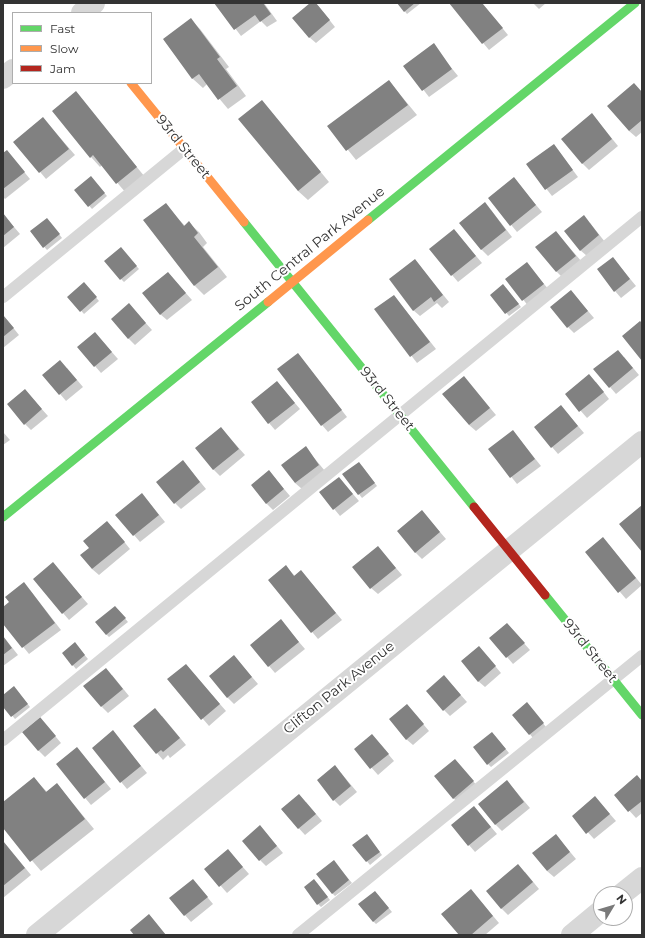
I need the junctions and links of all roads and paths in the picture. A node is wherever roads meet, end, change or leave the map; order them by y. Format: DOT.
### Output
graph roads {
  1 [pos="67,3"];
  2 [pos="94,3"];
  3 [pos="635,3"];
  4 [pos="74,12"];
  5 [pos="83,12"];
  6 [pos="12,71"];
  7 [pos="3,78"];
  8 [pos="132,84"];
  9 [pos="184,149"];
  10 [pos="642,217"];
  11 [pos="292,282"];
  12 [pos="3,298"];
  13 [pos="400,416"];
  14 [pos="642,442"];
  15 [pos="3,517"];
  16 [pos="509,550"];
  17 [pos="642,656"];
  18 [pos="614,680"];
  19 [pos="642,715"];
  20 [pos="3,740"];
  21 [pos="642,878"];
  22 [pos="632,886"];
  23 [pos="593,918"];
  24 [pos="36,935"];
  25 [pos="298,935"];
  26 [pos="572,935"];
  1 -- 4 [label="street"];
  2 -- 5 [label="street"];
  3 -- 11 [label="street, South Central Park Avenue"];
  6 -- 7 [label="street"];
  8 -- 9 [label="street, 93rd Street"];
  9 -- 11 [label="street, 93rd Street"];
  9 -- 12 [label="lane"];
  10 -- 13 [label="lane"];
  11 -- 13 [label="street, 93rd Street"];
  11 -- 15 [label="street, South Central Park Avenue"];
  13 -- 16 [label="street, 93rd Street"];
  13 -- 20 [label="lane"];
  14 -- 16 [label="street, Clifton Park Avenue"];
  16 -- 18 [label="street, 93rd Street"];
  16 -- 24 [label="street, Clifton Park Avenue"];
  17 -- 18 [label="lane"];
  18 -- 19 [label="street, 93rd Street"];
  18 -- 25 [label="lane"];
  21 -- 22 [label="street"];
  23 -- 26 [label="street"];
}
